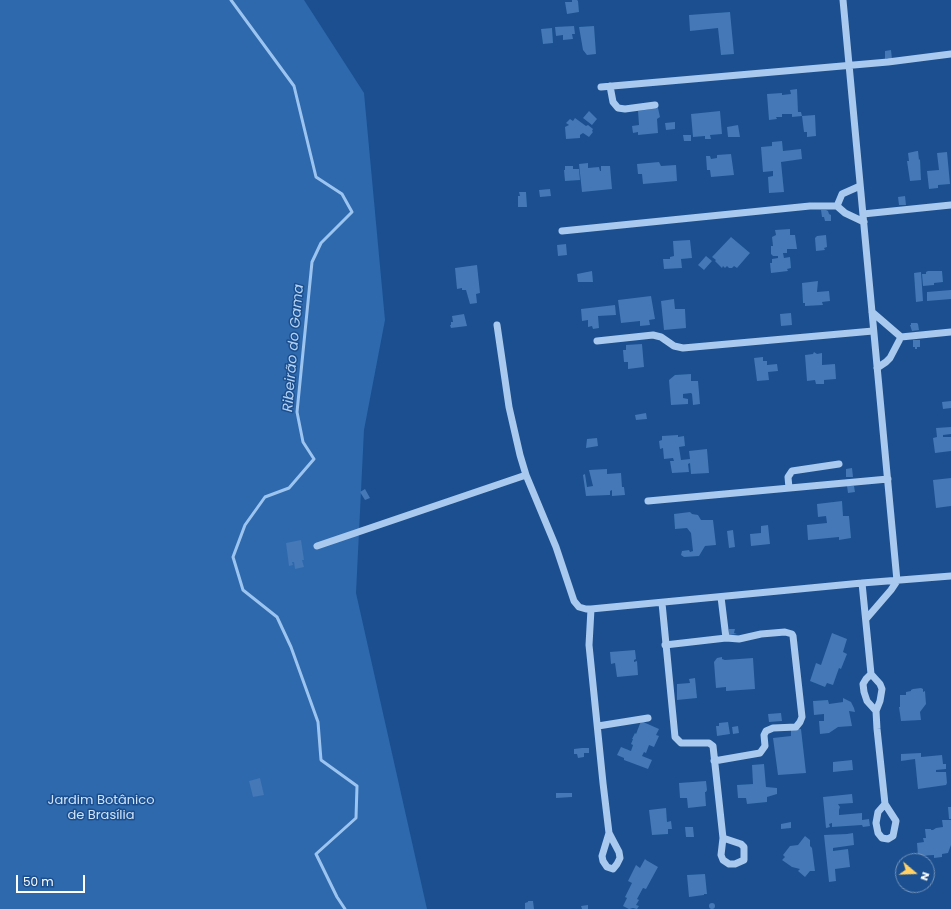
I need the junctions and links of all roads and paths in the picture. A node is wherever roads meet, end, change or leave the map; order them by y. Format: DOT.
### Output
graph roads {
  1 [pos="843,0"];
  2 [pos="951,54"];
  3 [pos="848,64"];
  4 [pos="601,86"];
  5 [pos="610,86"];
  6 [pos="656,105"];
  7 [pos="860,186"];
  8 [pos="951,205"];
  9 [pos="838,206"];
  10 [pos="864,218"];
  11 [pos="562,231"];
  12 [pos="872,312"];
  13 [pos="496,325"];
  14 [pos="873,331"];
  15 [pos="951,332"];
  16 [pos="901,337"];
  17 [pos="597,341"];
  18 [pos="877,368"];
  19 [pos="839,464"];
  20 [pos="526,475"];
  21 [pos="888,479"];
  22 [pos="789,488"];
  23 [pos="648,501"];
  24 [pos="317,546"];
  25 [pos="951,576"];
  26 [pos="897,581"];
  27 [pos="862,583"];
  28 [pos="721,597"];
  29 [pos="662,603"];
  30 [pos="591,609"];
  31 [pos="866,619"];
  32 [pos="726,638"];
  33 [pos="665,646"];
  34 [pos="871,674"];
  35 [pos="876,711"];
  36 [pos="648,718"];
  37 [pos="598,726"];
  38 [pos="714,761"];
  39 [pos="884,804"];
  40 [pos="609,833"];
  41 [pos="723,838"];
  1 -- 3 [label="street"];
  2 -- 3 [label="street"];
  3 -- 5 [label="street"];
  3 -- 7 [label="street"];
  4 -- 5 [label="street"];
  5 -- 6 [label="street"];
  7 -- 9 [label="street"];
  7 -- 10 [label="street"];
  8 -- 10 [label="street"];
  9 -- 10 [label="street"];
  9 -- 11 [label="street"];
  10 -- 12 [label="street"];
  12 -- 14 [label="street"];
  12 -- 16 [label="street"];
  13 -- 20 [label="street"];
  14 -- 17 [label="street"];
  14 -- 18 [label="street"];
  15 -- 16 [label="street"];
  16 -- 18 [label="street"];
  18 -- 21 [label="street"];
  19 -- 22 [label="street"];
  20 -- 24 [label="street"];
  20 -- 30 [label="street"];
  21 -- 22 [label="street"];
  21 -- 26 [label="street"];
  22 -- 23 [label="street"];
  25 -- 26 [label="street"];
  26 -- 27 [label="street"];
  26 -- 31 [label="street"];
  27 -- 28 [label="street"];
  27 -- 31 [label="street"];
  28 -- 29 [label="street"];
  28 -- 32 [label="street"];
  29 -- 30 [label="street"];
  29 -- 33 [label="street"];
  30 -- 37 [label="street"];
  31 -- 34 [label="street"];
  32 -- 33 [label="street"];
  32 -- 38 [label="street"];
  33 -- 38 [label="street"];
  34 -- 35 [label="street"];
  34 -- 35 [label="street"];
  35 -- 39 [label="street"];
  36 -- 37 [label="street"];
  37 -- 40 [label="street"];
  38 -- 41 [label="street"];
}
